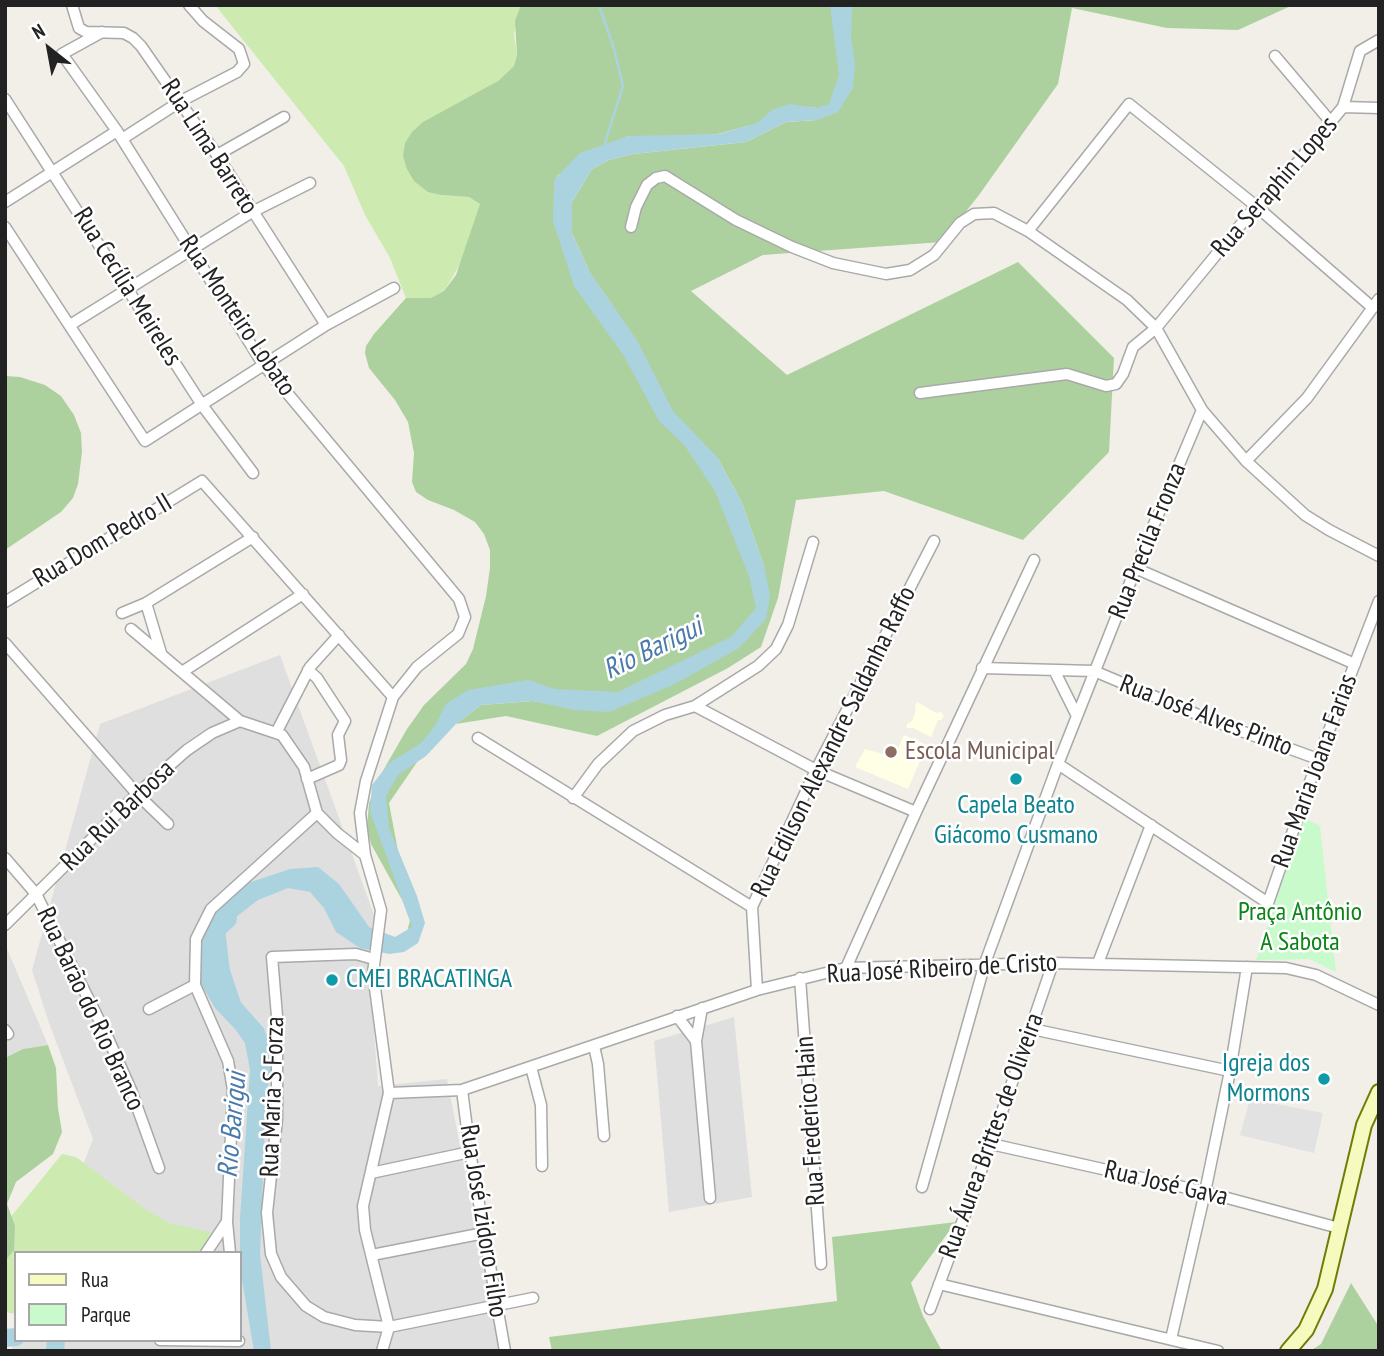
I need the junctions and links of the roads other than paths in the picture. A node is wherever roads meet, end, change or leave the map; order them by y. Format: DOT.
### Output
graph roads {
  1 [pos="72,5"];
  2 [pos="190,5"];
  3 [pos="102,32"];
  4 [pos="1379,40"];
  5 [pos="1275,56"];
  6 [pos="5,99"];
  7 [pos="181,101"];
  8 [pos="1343,107"];
  9 [pos="1379,108"];
  10 [pos="284,117"];
  11 [pos="1330,121"];
  12 [pos="119,135"];
  13 [pos="217,155"];
  14 [pos="53,171"];
  15 [pos="310,183"];
  16 [pos="5,202"];
  17 [pos="1256,206"];
  18 [pos="252,212"];
  19 [pos="5,227"];
  20 [pos="631,227"];
  21 [pos="1028,231"];
  22 [pos="190,249"];
  23 [pos="128,288"];
  24 [pos="394,288"];
  25 [pos="1376,304"];
  26 [pos="326,325"];
  27 [pos="69,326"];
  28 [pos="1156,328"];
  29 [pos="263,364"];
  30 [pos="920,393"];
  31 [pos="202,405"];
  32 [pos="1202,410"];
  33 [pos="1246,461"];
  34 [pos="253,473"];
  35 [pos="253,537"];
  36 [pos="934,541"];
  37 [pos="813,542"];
  38 [pos="1379,556"];
  39 [pos="1034,559"];
  40 [pos="1135,568"];
  41 [pos="303,594"];
  42 [pos="1379,601"];
  43 [pos="5,602"];
  44 [pos="146,603"];
  45 [pos="122,613"];
  46 [pos="131,629"];
  47 [pos="339,635"];
  48 [pos="5,643"];
  49 [pos="161,654"];
  50 [pos="1354,664"];
  51 [pos="982,668"];
  52 [pos="308,670"];
  53 [pos="1054,670"];
  54 [pos="1094,671"];
  55 [pos="182,672"];
  56 [pos="393,697"];
  57 [pos="695,706"];
  58 [pos="1077,716"];
  59 [pos="240,721"];
  60 [pos="276,733"];
  61 [pos="478,738"];
  62 [pos="1318,759"];
  63 [pos="1058,764"];
  64 [pos="816,770"];
  65 [pos="307,779"];
  66 [pos="137,794"];
  67 [pos="573,798"];
  68 [pos="916,812"];
  69 [pos="317,813"];
  70 [pos="168,824"];
  71 [pos="1151,825"];
  72 [pos="365,855"];
  73 [pos="5,858"];
  74 [pos="36,894"];
  75 [pos="752,907"];
  76 [pos="5,925"];
  77 [pos="375,957"];
  78 [pos="985,963"];
  79 [pos="1053,963"];
  80 [pos="1098,963"];
  81 [pos="1247,967"];
  82 [pos="846,968"];
  83 [pos="800,978"];
  84 [pos="195,985"];
  85 [pos="757,990"];
  86 [pos="1379,1005"];
  87 [pos="702,1008"];
  88 [pos="149,1009"];
  89 [pos="677,1016"];
  90 [pos="1032,1028"];
  91 [pos="696,1041"];
  92 [pos="594,1046"];
  93 [pos="531,1067"];
  94 [pos="1230,1071"];
  95 [pos="462,1090"];
  96 [pos="1379,1092"];
  97 [pos="389,1093"];
  98 [pos="604,1136"];
  99 [pos="991,1144"];
  100 [pos="470,1152"];
  101 [pos="542,1166"];
  102 [pos="159,1168"];
  103 [pos="371,1173"];
  104 [pos="922,1187"];
  105 [pos="1205,1192"];
  106 [pos="710,1198"];
  107 [pos="227,1222"];
  108 [pos="1339,1228"];
  109 [pos="484,1233"];
  110 [pos="207,1251"];
  111 [pos="230,1251"];
  112 [pos="372,1255"];
  113 [pos="821,1264"];
  114 [pos="939,1284"];
  115 [pos="533,1298"];
  116 [pos="496,1306"];
  117 [pos="930,1309"];
  118 [pos="389,1327"];
  119 [pos="1171,1339"];
  120 [pos="200,1342"];
  121 [pos="239,1344"];
  122 [pos="382,1351"];
  123 [pos="505,1351"];
  124 [pos="1219,1351"];
  125 [pos="1288,1351"];
  1 -- 3 [label="street, Rua Lima Barreto"];
  2 -- 7 [label="street"];
  3 -- 7 [label="street, Rua Lima Barreto"];
  3 -- 12 [label="street, Rua Monteiro Lobato"];
  4 -- 8 [label="street, Rua Seraphin Lopes"];
  5 -- 11 [label="street"];
  6 -- 14 [label="street, Rua Cecília Meireles"];
  7 -- 12 [label="street"];
  7 -- 13 [label="street, Rua Lima Barreto"];
  8 -- 9 [label="street"];
  8 -- 11 [label="street, Rua Seraphin Lopes"];
  10 -- 13 [label="street"];
  11 -- 17 [label="street, Rua Seraphin Lopes"];
  12 -- 14 [label="street"];
  12 -- 22 [label="street, Rua Monteiro Lobato"];
  13 -- 18 [label="street, Rua Lima Barreto"];
  14 -- 16 [label="street"];
  14 -- 23 [label="street, Rua Cecília Meireles"];
  15 -- 18 [label="street"];
  17 -- 21 [label="street"];
  17 -- 25 [label="street"];
  17 -- 28 [label="street, Rua Seraphin Lopes"];
  18 -- 22 [label="street"];
  18 -- 26 [label="street, Rua Lima Barreto"];
  19 -- 27 [label="street"];
  20 -- 21 [label="street"];
  21 -- 28 [label="street"];
  22 -- 23 [label="street"];
  22 -- 29 [label="street, Rua Monteiro Lobato"];
  23 -- 27 [label="street"];
  23 -- 31 [label="street, Rua Cecília Meireles"];
  24 -- 26 [label="street"];
  25 -- 33 [label="street"];
  26 -- 29 [label="street"];
  27 -- 31 [label="street"];
  28 -- 30 [label="street, Rua Seraphin Lopes"];
  28 -- 32 [label="street"];
  29 -- 31 [label="street"];
  29 -- 56 [label="street, Rua Monteiro Lobato"];
  31 -- 34 [label="street, Rua Cecília Meireles"];
  32 -- 33 [label="street"];
  32 -- 40 [label="street, Rua Precila Fronza"];
  33 -- 38 [label="street"];
  35 -- 41 [label="street"];
  35 -- 43 [label="street, Rua Dom Pedro II"];
  35 -- 44 [label="street"];
  36 -- 64 [label="street, Rua Edilson Alexandre Saldanha Raffo"];
  37 -- 57 [label="street"];
  39 -- 51 [label="street"];
  40 -- 50 [label="street"];
  40 -- 54 [label="street, Rua Precila Fronza"];
  41 -- 47 [label="street"];
  41 -- 55 [label="street"];
  42 -- 50 [label="street, Rua Maria Joana Farias"];
  44 -- 45 [label="street"];
  44 -- 49 [label="street"];
  46 -- 49 [label="street"];
  47 -- 52 [label="street"];
  47 -- 56 [label="street"];
  48 -- 66 [label="street"];
  49 -- 55 [label="street"];
  50 -- 62 [label="street, Rua Maria Joana Farias"];
  51 -- 53 [label="street"];
  51 -- 68 [label="street"];
  52 -- 60 [label="street"];
  52 -- 65 [label="street"];
  53 -- 54 [label="street"];
  53 -- 58 [label="street"];
  54 -- 58 [label="street, Rua Precila Fronza"];
  54 -- 62 [label="street, Rua José Alves Pinto"];
  55 -- 59 [label="street"];
  56 -- 72 [label="street"];
  57 -- 64 [label="street"];
  57 -- 67 [label="street"];
  58 -- 63 [label="street, Rua Precila Fronza"];
  59 -- 60 [label="street"];
  59 -- 66 [label="street, Rua Rui Barbosa"];
  60 -- 65 [label="street"];
  61 -- 67 [label="street"];
  62 -- 71 [label="street, Rua Maria Joana Farias"];
  63 -- 71 [label="street"];
  63 -- 78 [label="street, Rua Precila Fronza"];
  64 -- 68 [label="street"];
  64 -- 75 [label="street, Rua Edilson Alexandre Saldanha Raffo"];
  65 -- 69 [label="street"];
  66 -- 70 [label="street"];
  66 -- 74 [label="street, Rua Rui Barbosa"];
  67 -- 75 [label="street"];
  68 -- 82 [label="street"];
  69 -- 72 [label="street"];
  69 -- 84 [label="street"];
  71 -- 80 [label="street"];
  72 -- 77 [label="street"];
  73 -- 74 [label="street, Rua Barão do Rio Branco"];
  74 -- 76 [label="street, Rua Rui Barbosa"];
  74 -- 102 [label="street, Rua Barão do Rio Branco"];
  75 -- 85 [label="street, Rua Edilson Alexandre Saldanha Raffo"];
  77 -- 97 [label="street"];
  77 -- 118 [label="street, Rua Maria S Forza"];
  78 -- 79 [label="street, Rua José Ribeiro de Cristo"];
  78 -- 82 [label="street, Rua José Ribeiro de Cristo"];
  78 -- 104 [label="street, Rua Precila Fronza"];
  79 -- 80 [label="street, Rua José Ribeiro de Cristo"];
  79 -- 90 [label="street, Rua Áurea Brittes de Oliveira"];
  80 -- 81 [label="street, Rua José Ribeiro de Cristo"];
  81 -- 86 [label="street, Rua José Ribeiro de Cristo"];
  81 -- 94 [label="street"];
  82 -- 83 [label="street, Rua José Ribeiro de Cristo"];
  83 -- 85 [label="street, Rua José Ribeiro de Cristo"];
  83 -- 113 [label="street, Rua Frederico Hain"];
  84 -- 88 [label="street"];
  84 -- 107 [label="street"];
  85 -- 87 [label="street, Rua José Ribeiro de Cristo"];
  87 -- 89 [label="street, Rua José Ribeiro de Cristo"];
  87 -- 91 [label="street"];
  89 -- 91 [label="street"];
  89 -- 92 [label="street, Rua José Ribeiro de Cristo"];
  90 -- 94 [label="street"];
  90 -- 99 [label="street, Rua Áurea Brittes de Oliveira"];
  91 -- 106 [label="street"];
  92 -- 93 [label="street, Rua José Ribeiro de Cristo"];
  92 -- 98 [label="street"];
  93 -- 95 [label="street, Rua José Ribeiro de Cristo"];
  93 -- 101 [label="street"];
  94 -- 105 [label="street"];
  95 -- 97 [label="street, Rua José Ribeiro de Cristo"];
  95 -- 100 [label="street, Rua José Izidoro Filho"];
  96 -- 108 [label="main road"];
  97 -- 103 [label="street"];
  99 -- 105 [label="street, Rua José Gava"];
  99 -- 114 [label="street, Rua Áurea Brittes de Oliveira"];
  100 -- 103 [label="street"];
  100 -- 109 [label="street, Rua José Izidoro Filho"];
  103 -- 112 [label="street"];
  105 -- 108 [label="street, Rua José Gava"];
  105 -- 119 [label="street"];
  107 -- 110 [label="street"];
  107 -- 111 [label="street"];
  108 -- 125 [label="main road"];
  109 -- 112 [label="street"];
  109 -- 116 [label="street, Rua José Izidoro Filho"];
  112 -- 118 [label="street"];
  114 -- 117 [label="street, Rua Áurea Brittes de Oliveira"];
  114 -- 119 [label="street"];
  115 -- 116 [label="street"];
  116 -- 118 [label="street"];
  116 -- 123 [label="street, Rua José Izidoro Filho"];
  118 -- 122 [label="street"];
  119 -- 124 [label="street"];
  120 -- 121 [label="street"];
}
